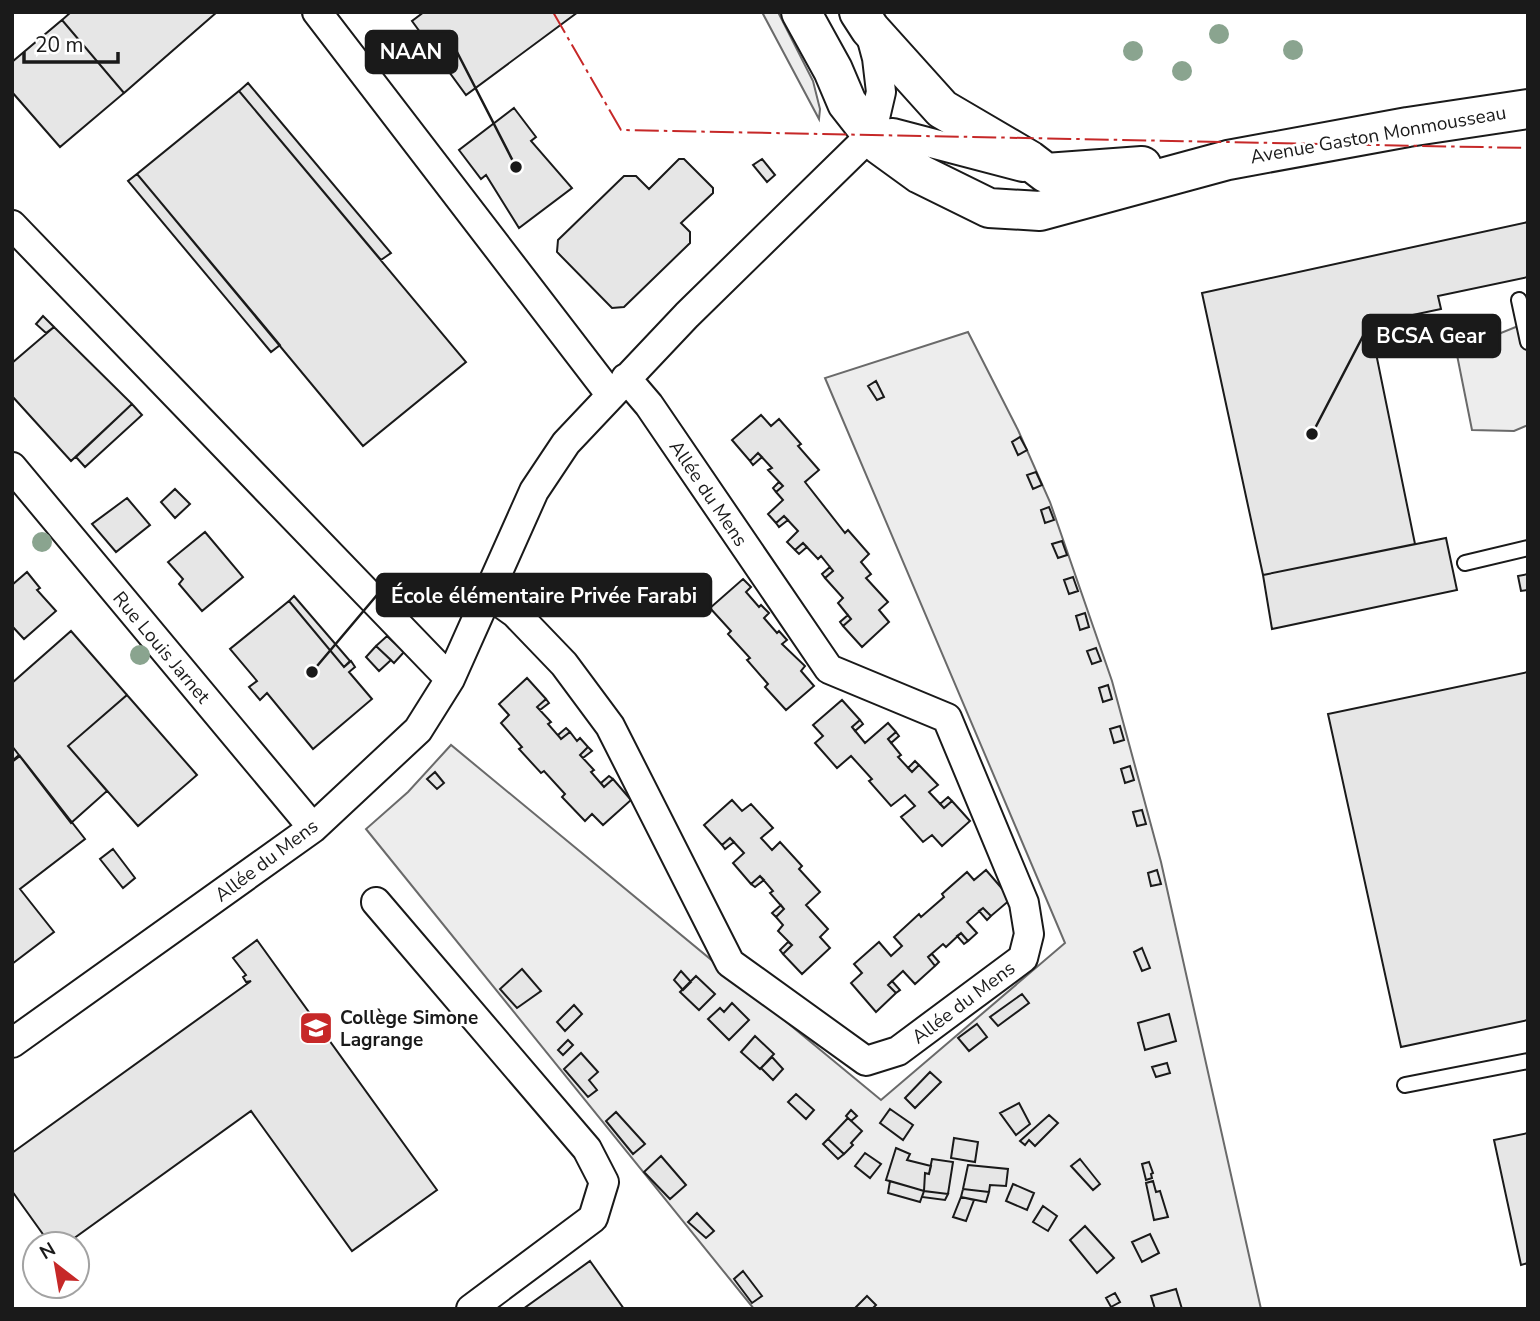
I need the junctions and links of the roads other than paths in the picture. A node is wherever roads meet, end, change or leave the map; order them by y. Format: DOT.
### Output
graph roads {
  1 [pos="317,12"];
  2 [pos="801,12"];
  3 [pos="864,21"];
  4 [pos="1528,109"];
  5 [pos="871,135"];
  6 [pos="1228,160"];
  7 [pos="1046,173"];
  8 [pos="12,225"];
  9 [pos="1519,300"];
  10 [pos="1528,342"];
  11 [pos="618,386"];
  12 [pos="12,467"];
  13 [pos="1528,548"];
  14 [pos="1465,563"];
  15 [pos="487,593"];
  16 [pos="450,680"];
  17 [pos="313,828"];
  18 [pos="376,902"];
  19 [pos="12,1043"];
  20 [pos="1528,1061"];
  21 [pos="1405,1085"];
  22 [pos="471,1309"];
  1 -- 11 [label="street"];
  2 -- 5 [label="main road, Avenue Gaston Monmousseau"];
  3 -- 5 [label="street"];
  3 -- 7 [label="main road"];
  4 -- 6 [label="main road, Avenue Gaston Monmousseau"];
  5 -- 6 [label="main road, Avenue Gaston Monmousseau"];
  5 -- 7 [label="street"];
  5 -- 11 [label="street, Allée du Mens"];
  6 -- 7 [label="main road, Avenue Gaston Monmousseau"];
  8 -- 16 [label="street"];
  9 -- 10 [label="lane"];
  11 -- 15 [label="street, Allée du Mens"];
  11 -- 15 [label="street, Allée du Mens"];
  12 -- 17 [label="street, Rue Louis Jarnet"];
  13 -- 14 [label="lane"];
  15 -- 16 [label="street, Allée du Mens"];
  16 -- 17 [label="street, Allée du Mens"];
  17 -- 19 [label="street, Allée du Mens"];
  18 -- 22 [label="street"];
  20 -- 21 [label="lane"];
}
